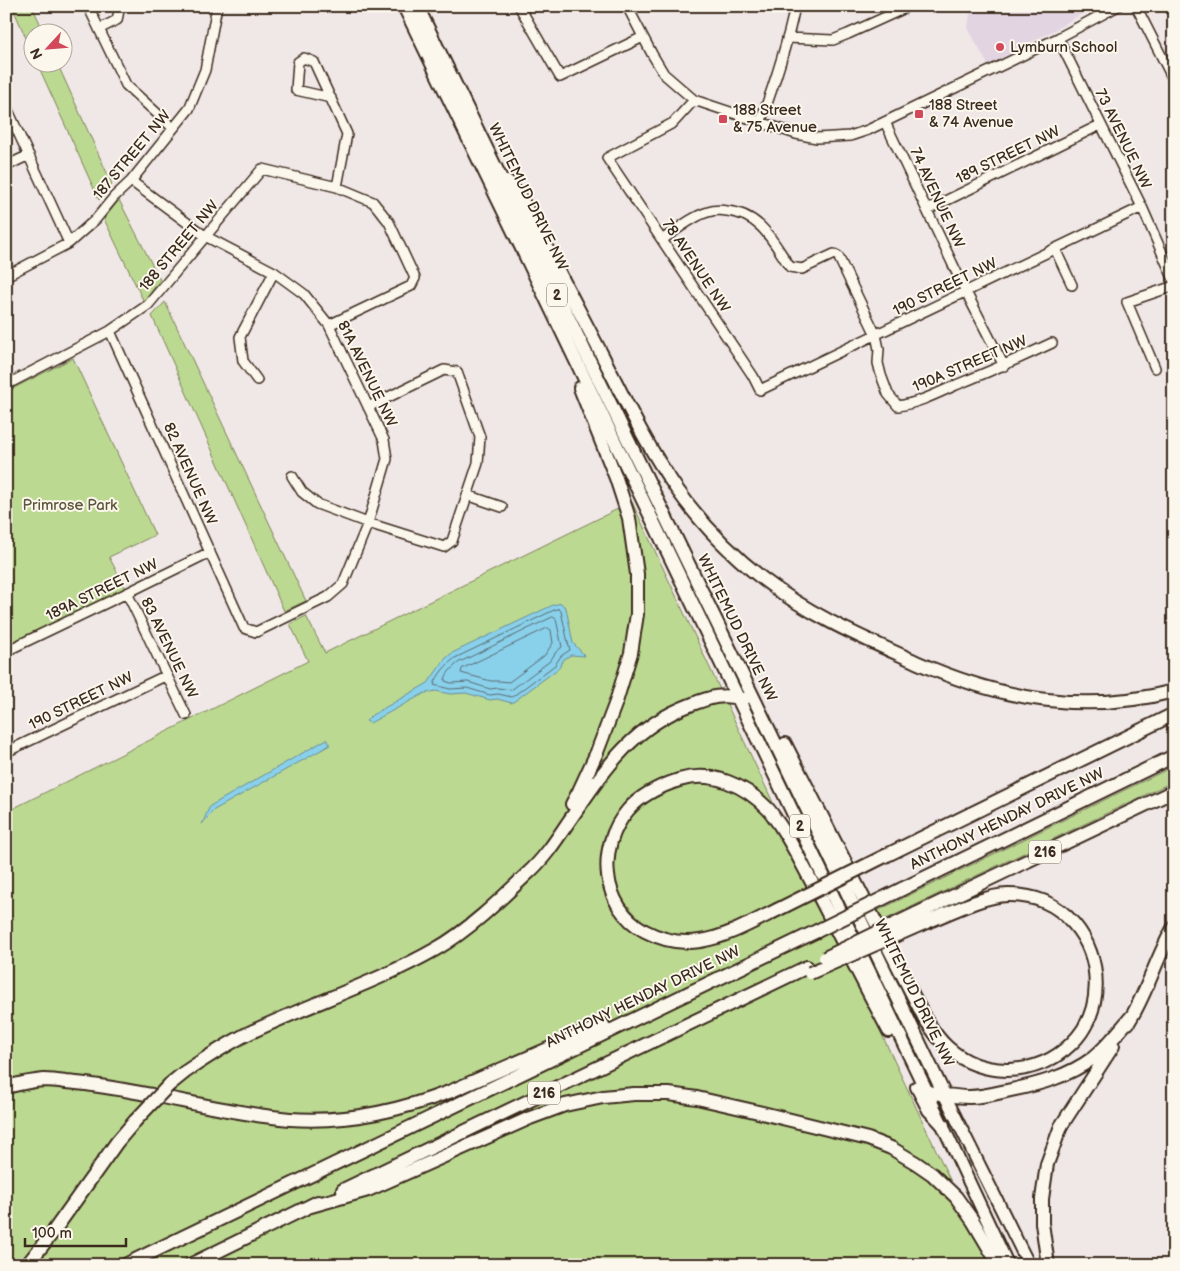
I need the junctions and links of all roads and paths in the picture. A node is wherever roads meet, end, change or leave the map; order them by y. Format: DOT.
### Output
graph roads {
  1 [pos="120,6"];
  2 [pos="217,6"];
  3 [pos="404,6"];
  4 [pos="417,6"];
  5 [pos="519,6"];
  6 [pos="627,6"];
  7 [pos="794,6"];
  8 [pos="906,6"];
  9 [pos="1118,6"];
  10 [pos="1136,6"];
  11 [pos="89,7"];
  12 [pos="98,29"];
  13 [pos="643,37"];
  14 [pos="787,38"];
  15 [pos="1058,38"];
  16 [pos="1174,81"];
  17 [pos="331,98"];
  18 [pos="694,100"];
  19 [pos="6,106"];
  20 [pos="885,122"];
  21 [pos="760,123"];
  22 [pos="1100,125"];
  23 [pos="174,128"];
  24 [pos="29,155"];
  25 [pos="491,159"];
  26 [pos="6,166"];
  27 [pos="131,181"];
  28 [pos="337,187"];
  29 [pos="1142,208"];
  30 [pos="927,210"];
  31 [pos="205,236"];
  32 [pos="662,240"];
  33 [pos="69,243"];
  34 [pos="1055,249"];
  35 [pos="531,267"];
  36 [pos="274,272"];
  37 [pos="6,276"];
  38 [pos="1174,280"];
  39 [pos="1072,285"];
  40 [pos="1174,286"];
  41 [pos="966,292"];
  42 [pos="329,325"];
  43 [pos="110,331"];
  44 [pos="876,335"];
  45 [pos="1052,343"];
  46 [pos="1004,366"];
  47 [pos="1155,368"];
  48 [pos="256,380"];
  49 [pos="6,385"];
  50 [pos="760,390"];
  51 [pos="368,407"];
  52 [pos="292,476"];
  53 [pos="467,495"];
  54 [pos="502,507"];
  55 [pos="368,523"];
  56 [pos="210,552"];
  57 [pos="697,584"];
  58 [pos="127,593"];
  59 [pos="244,628"];
  60 [pos="6,651"];
  61 [pos="167,675"];
  62 [pos="1174,690"];
  63 [pos="738,697"];
  64 [pos="756,703"];
  65 [pos="1174,714"];
  66 [pos="186,715"];
  67 [pos="6,752"];
  68 [pos="1174,756"];
  69 [pos="1174,791"];
  70 [pos="500,899"];
  71 [pos="919,919"];
  72 [pos="1174,927"];
  73 [pos="650,1012"];
  74 [pos="1132,1016"];
  75 [pos="6,1087"];
  76 [pos="927,1092"];
  77 [pos="944,1094"];
  78 [pos="943,1125"];
  79 [pos="311,1206"];
  80 [pos="27,1265"];
  81 [pos="126,1265"];
  82 [pos="190,1265"];
  83 [pos="999,1265"];
  84 [pos="1008,1265"];
  85 [pos="1029,1265"];
  86 [pos="1048,1265"];
  1 -- 12 [label="street"];
  2 -- 23 [label="street, 187 STREET NW"];
  3 -- 35 [label="highway, WHITEMUD DRIVE NW / 2"];
  4 -- 25 [label="highway, WHITEMUD DRIVE NW / 2"];
  5 -- 13 [label="street"];
  6 -- 13 [label="street"];
  7 -- 14 [label="street"];
  8 -- 14 [label="street"];
  9 -- 15 [label="street"];
  10 -- 16 [label="street"];
  11 -- 12 [label="street"];
  12 -- 23 [label="street"];
  13 -- 18 [label="street"];
  14 -- 21 [label="street"];
  15 -- 20 [label="street"];
  15 -- 22 [label="street, 73 AVENUE NW"];
  17 -- 17 [label="street"];
  17 -- 28 [label="street"];
  18 -- 21 [label="street"];
  18 -- 32 [label="street, 78 AVENUE NW"];
  19 -- 24 [label="street"];
  20 -- 21 [label="street"];
  20 -- 30 [label="street, 74 AVENUE NW"];
  22 -- 29 [label="street, 73 AVENUE NW"];
  22 -- 30 [label="street, 189 STREET NW"];
  23 -- 27 [label="street, 187 STREET NW"];
  24 -- 26 [label="street"];
  24 -- 33 [label="street"];
  25 -- 57 [label="highway, WHITEMUD DRIVE NW / 2"];
  25 -- 62 [label="highway"];
  27 -- 31 [label="street, 81A AVENUE NW"];
  27 -- 33 [label="street, 187 STREET NW"];
  28 -- 31 [label="street, 188 STREET NW"];
  28 -- 42 [label="street, 188 STREET NW"];
  29 -- 34 [label="street, 190 STREET NW"];
  29 -- 38 [label="street, 73 AVENUE NW"];
  30 -- 41 [label="street, 74 AVENUE NW"];
  31 -- 36 [label="street, 81A AVENUE NW"];
  31 -- 43 [label="street, 188 STREET NW"];
  32 -- 44 [label="street"];
  32 -- 50 [label="street, 78 AVENUE NW"];
  33 -- 37 [label="street, 187 STREET NW"];
  34 -- 39 [label="street"];
  34 -- 41 [label="street, 190 STREET NW"];
  35 -- 63 [label="highway, WHITEMUD DRIVE NW / 2"];
  35 -- 70 [label="highway"];
  36 -- 42 [label="street, 81A AVENUE NW"];
  36 -- 48 [label="street"];
  40 -- 47 [label="street"];
  41 -- 44 [label="street, 190 STREET NW"];
  41 -- 46 [label="street, 74 AVENUE NW"];
  42 -- 51 [label="street, 81A AVENUE NW"];
  43 -- 49 [label="street, 188 STREET NW"];
  43 -- 56 [label="street, 82 AVENUE NW"];
  44 -- 46 [label="street, 190A STREET NW"];
  44 -- 50 [label="street, 190 STREET NW"];
  45 -- 46 [label="street, 190A STREET NW"];
  51 -- 53 [label="street"];
  51 -- 55 [label="street, 81A AVENUE NW"];
  52 -- 55 [label="street"];
  53 -- 54 [label="street"];
  53 -- 55 [label="street"];
  55 -- 59 [label="street, 81A AVENUE NW"];
  56 -- 58 [label="street, 189A STREET NW"];
  56 -- 59 [label="street, 82 AVENUE NW"];
  57 -- 64 [label="highway, WHITEMUD DRIVE NW"];
  57 -- 71 [label="highway"];
  58 -- 60 [label="street, 189A STREET NW"];
  58 -- 61 [label="street, 83 AVENUE NW"];
  61 -- 66 [label="street, 83 AVENUE NW"];
  61 -- 67 [label="street, 190 STREET NW"];
  63 -- 64 [label="highway"];
  63 -- 70 [label="highway"];
  63 -- 76 [label="highway, WHITEMUD DRIVE NW / 2"];
  64 -- 77 [label="highway, WHITEMUD DRIVE NW / 2"];
  65 -- 78 [label="highway, bridge"];
  68 -- 73 [label="highway, ANTHONY HENDAY DRIVE NW / 216, bridge"];
  69 -- 71 [label="highway, 216"];
  70 -- 80 [label="highway, bridge"];
  71 -- 79 [label="highway, 216, bridge"];
  72 -- 74 [label="highway"];
  73 -- 75 [label="highway"];
  73 -- 81 [label="highway, ANTHONY HENDAY DRIVE NW / 216"];
  74 -- 77 [label="highway"];
  74 -- 86 [label="highway"];
  76 -- 77 [label="highway"];
  76 -- 78 [label="main road, WHITEMUD DRIVE NW"];
  77 -- 85 [label="main road, WHITEMUD DRIVE NW"];
  78 -- 84 [label="main road, WHITEMUD DRIVE NW"];
  79 -- 82 [label="highway, 216"];
  79 -- 83 [label="highway"];
}
